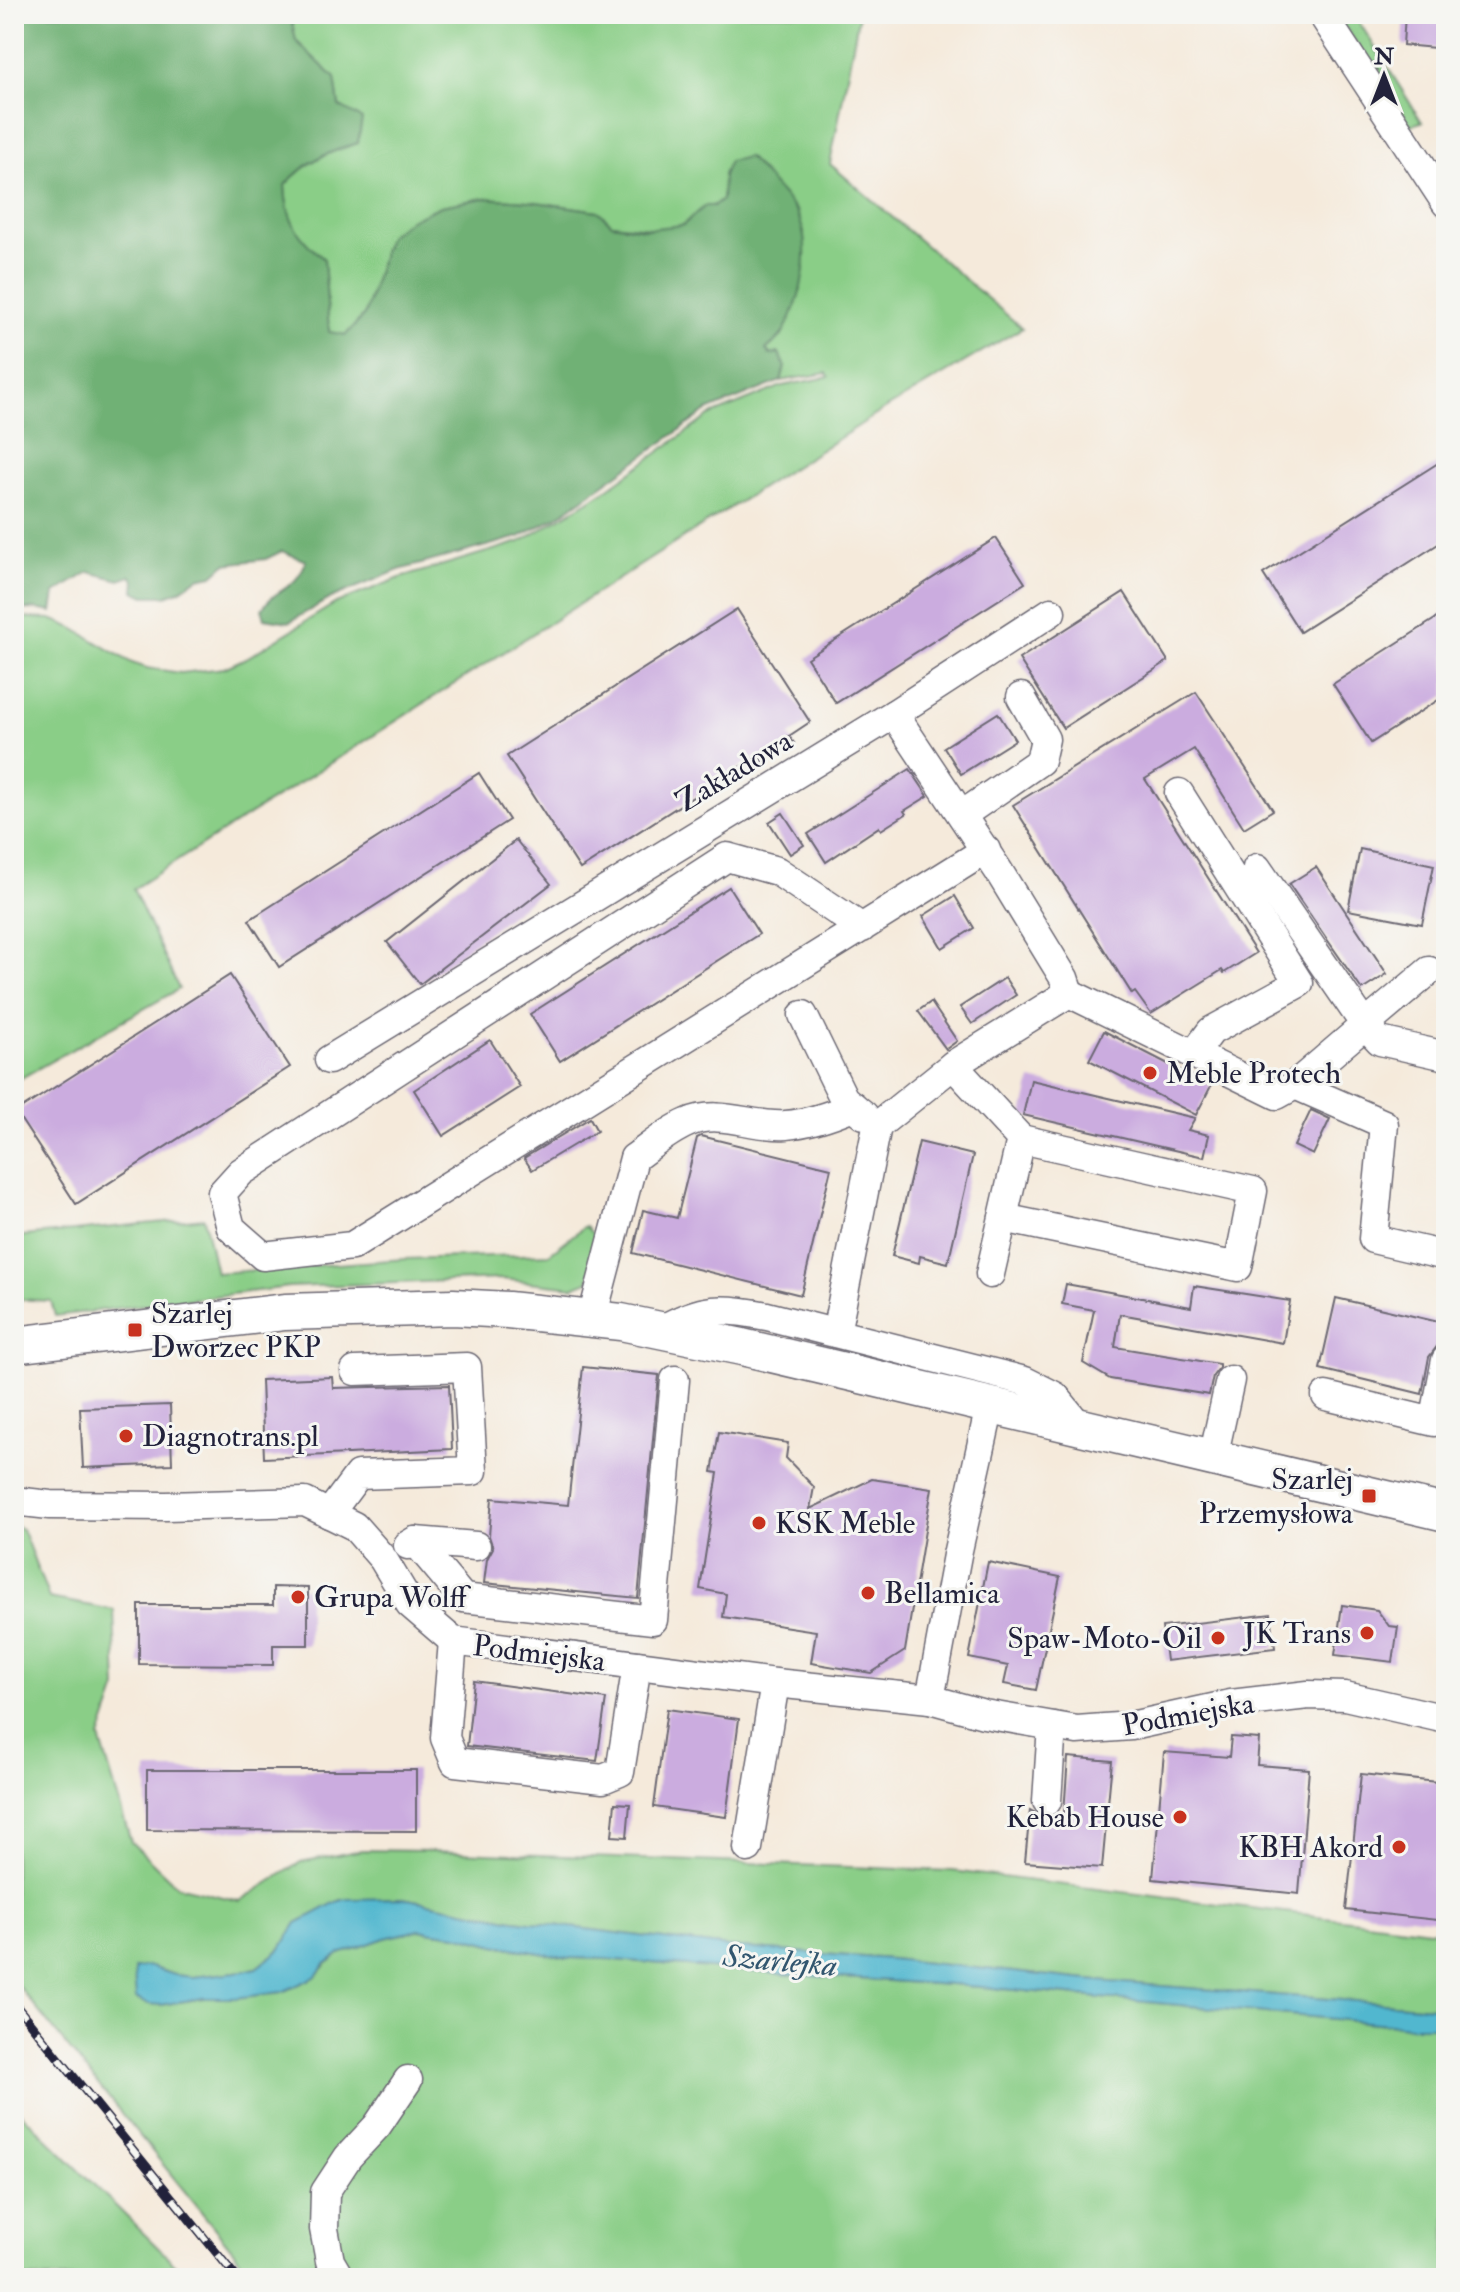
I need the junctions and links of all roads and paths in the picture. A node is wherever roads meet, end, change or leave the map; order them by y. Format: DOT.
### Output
graph roads {
  1 [pos="1322,14"];
  2 [pos="1446,203"];
  3 [pos="1051,612"];
  4 [pos="1021,697"];
  5 [pos="894,714"];
  6 [pos="1179,793"];
  7 [pos="962,815"];
  8 [pos="986,850"];
  9 [pos="1257,868"];
  10 [pos="862,928"];
  11 [pos="1429,971"];
  12 [pos="1069,993"];
  13 [pos="803,1015"];
  14 [pos="1365,1025"];
  15 [pos="1194,1054"];
  16 [pos="1446,1056"];
  17 [pos="329,1060"];
  18 [pos="953,1065"];
  19 [pos="1295,1085"];
  20 [pos="853,1106"];
  21 [pos="877,1126"];
  22 [pos="1021,1139"];
  23 [pos="1003,1218"];
  24 [pos="1446,1256"];
  25 [pos="990,1274"];
  26 [pos="592,1318"];
  27 [pos="661,1330"];
  28 [pos="836,1333"];
  29 [pos="14,1345"];
  30 [pos="1446,1360"];
  31 [pos="355,1371"];
  32 [pos="675,1380"];
  33 [pos="1230,1380"];
  34 [pos="1326,1396"];
  35 [pos="990,1406"];
  36 [pos="1080,1427"];
  37 [pos="1213,1458"];
  38 [pos="14,1501"];
  39 [pos="1446,1513"];
  40 [pos="329,1514"];
  41 [pos="415,1541"];
  42 [pos="476,1546"];
  43 [pos="383,1559"];
  44 [pos="453,1641"];
  45 [pos="637,1665"];
  46 [pos="775,1683"];
  47 [pos="930,1699"];
  48 [pos="1446,1719"];
  49 [pos="1052,1726"];
  50 [pos="1047,1801"];
  51 [pos="748,1848"];
  52 [pos="408,2080"];
  53 [pos="340,2278"];
  1 -- 2 [label="street"];
  3 -- 5 [label="street, Zakładowa"];
  4 -- 7 [label="street"];
  5 -- 7 [label="street"];
  5 -- 17 [label="street, Zakładowa"];
  6 -- 15 [label="street"];
  7 -- 8 [label="street"];
  8 -- 10 [label="street"];
  8 -- 12 [label="street"];
  9 -- 14 [label="street"];
  10 -- 10 [label="street"];
  11 -- 14 [label="street"];
  12 -- 15 [label="street"];
  12 -- 18 [label="street"];
  13 -- 20 [label="street"];
  14 -- 16 [label="street"];
  14 -- 19 [label="street"];
  15 -- 19 [label="street"];
  18 -- 21 [label="street"];
  18 -- 22 [label="street"];
  19 -- 24 [label="street"];
  20 -- 21 [label="street"];
  20 -- 26 [label="street"];
  21 -- 28 [label="street"];
  22 -- 23 [label="street"];
  22 -- 23 [label="street"];
  23 -- 25 [label="street"];
  26 -- 27 [label="main road"];
  26 -- 29 [label="main road"];
  27 -- 28 [label="street"];
  27 -- 35 [label="main road"];
  28 -- 36 [label="street"];
  30 -- 34 [label="street"];
  31 -- 40 [label="street"];
  32 -- 41 [label="street"];
  33 -- 37 [label="street"];
  35 -- 36 [label="main road"];
  35 -- 47 [label="street"];
  36 -- 37 [label="main road"];
  37 -- 39 [label="main road"];
  38 -- 40 [label="street, Podmiejska"];
  40 -- 43 [label="street, Podmiejska"];
  41 -- 42 [label="street"];
  41 -- 43 [label="street"];
  43 -- 44 [label="street, Podmiejska"];
  44 -- 45 [label="street, Podmiejska"];
  44 -- 45 [label="street"];
  45 -- 46 [label="street, Podmiejska"];
  46 -- 47 [label="street, Podmiejska"];
  46 -- 51 [label="street"];
  47 -- 49 [label="street, Podmiejska"];
  48 -- 49 [label="street, Podmiejska"];
  49 -- 50 [label="street"];
  52 -- 53 [label="street"];
}
